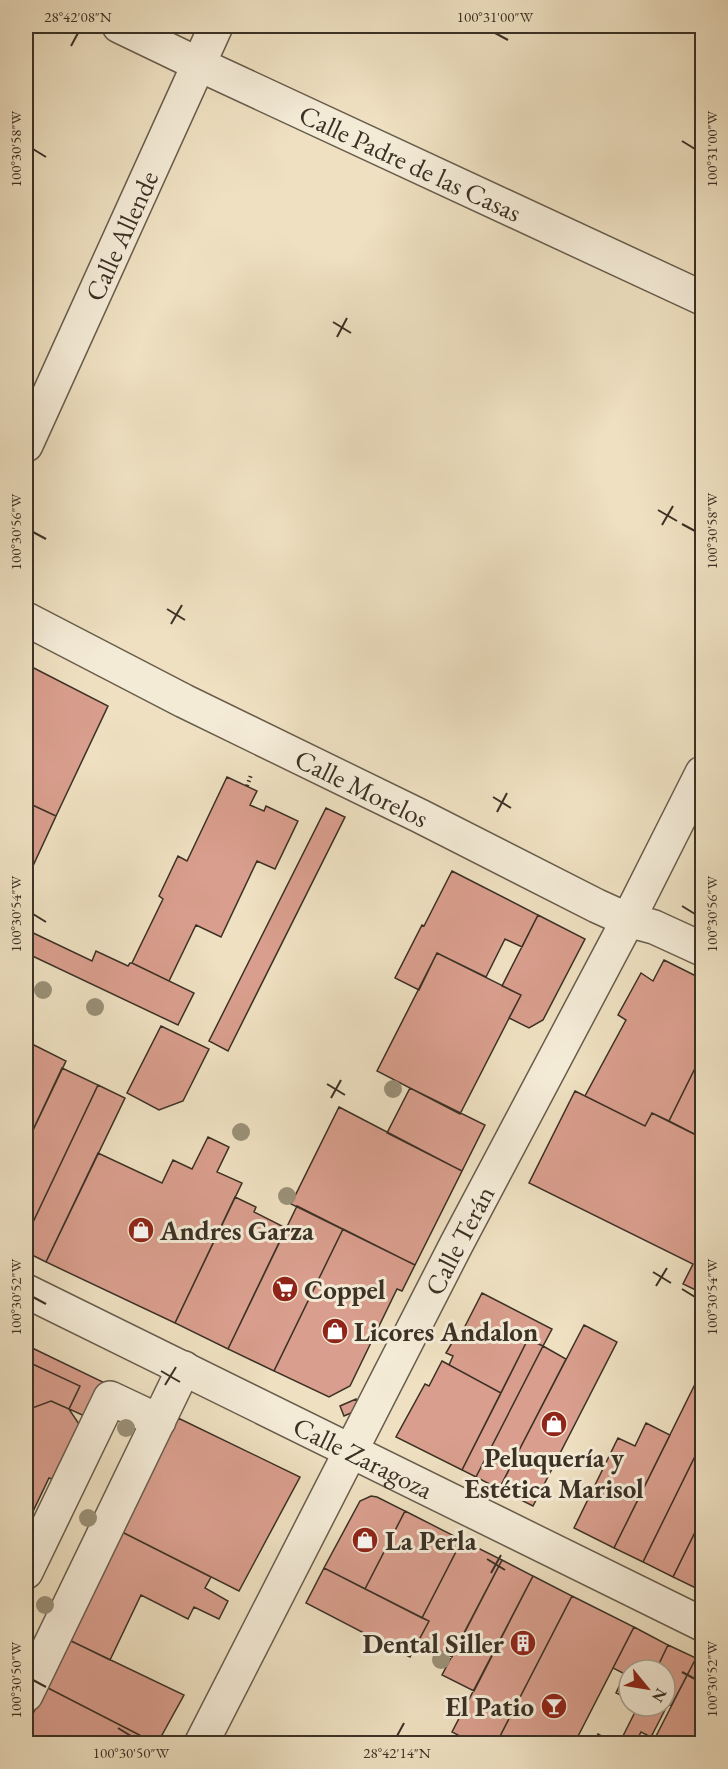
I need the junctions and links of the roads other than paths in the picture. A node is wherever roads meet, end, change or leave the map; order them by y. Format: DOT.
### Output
graph roads {
  1 [pos="119,26"];
  2 [pos="216,26"];
  3 [pos="198,64"];
  4 [pos="702,298"];
  5 [pos="26,445"];
  6 [pos="26,619"];
  7 [pos="702,772"];
  8 [pos="628,920"];
  9 [pos="702,949"];
  10 [pos="26,1291"];
  11 [pos="184,1368"];
  12 [pos="159,1421"];
  13 [pos="351,1451"];
  14 [pos="26,1572"];
  15 [pos="702,1624"];
  16 [pos="26,1695"];
  17 [pos="201,1743"];
  1 -- 3 [label="street, Calle Padre de las Casas"];
  2 -- 3 [label="street, Calle Allende"];
  3 -- 4 [label="street, Calle Padre de las Casas"];
  3 -- 5 [label="street, Calle Allende"];
  6 -- 8 [label="street, Calle Morelos"];
  7 -- 8 [label="street, Calle Terán"];
  8 -- 9 [label="street, Calle Morelos"];
  8 -- 13 [label="street, Calle Terán"];
  10 -- 11 [label="street, Calle Zaragoza"];
  11 -- 12 [label="street"];
  11 -- 13 [label="street, Calle Zaragoza"];
  12 -- 14 [label="street"];
  12 -- 16 [label="street"];
  13 -- 15 [label="street, Calle Zaragoza"];
  13 -- 17 [label="street, Calle Terán"];
}
